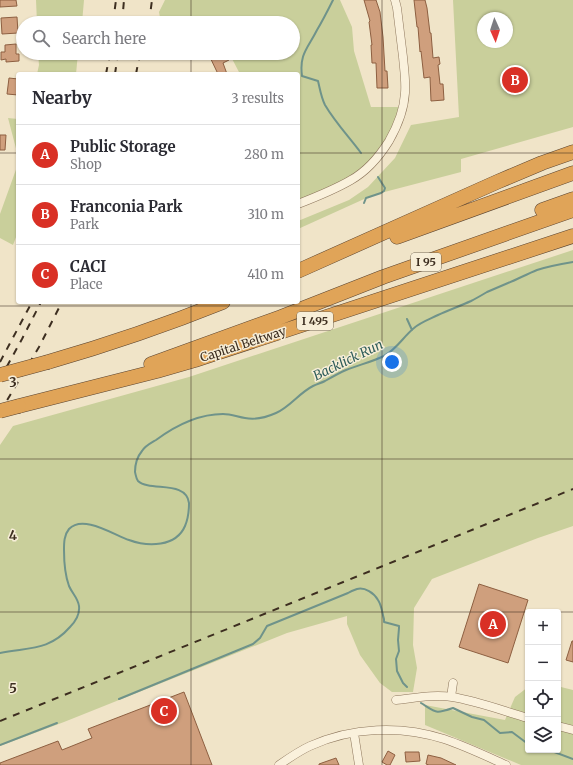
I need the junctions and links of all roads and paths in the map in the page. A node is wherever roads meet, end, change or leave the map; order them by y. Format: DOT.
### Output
graph roads {
  1 [pos="395,0"];
  2 [pos="573,152"];
  3 [pos="573,174"];
  4 [pos="573,199"];
  5 [pos="300,203"];
  6 [pos="573,210"];
  7 [pos="573,236"];
  8 [pos="300,271"];
  9 [pos="300,271"];
  10 [pos="218,304"];
  11 [pos="281,317"];
  12 [pos="0,375"];
  13 [pos="54,397"];
  14 [pos="0,411"];
  15 [pos="453,683"];
  16 [pos="451,697"];
  17 [pos="396,700"];
  18 [pos="525,717"];
  19 [pos="561,727"];
  20 [pos="573,730"];
  21 [pos="354,733"];
  22 [pos="279,765"];
  23 [pos="359,765"];
  24 [pos="506,765"];
  1 -- 5 [label="street"];
  2 -- 8 [label="highway"];
  3 -- 9 [label="highway"];
  4 -- 11 [label="highway"];
  6 -- 11 [label="highway, I 95"];
  7 -- 13 [label="highway, Capital Beltway / I 495"];
  10 -- 12 [label="highway, bridge"];
  11 -- 13 [label="highway, I 95"];
  13 -- 14 [label="highway, Capital Beltway / I 95, bridge"];
  15 -- 16 [label="street"];
  16 -- 17 [label="street"];
  16 -- 18 [label="street"];
  19 -- 20 [label="street"];
  21 -- 22 [label="street"];
  21 -- 23 [label="street"];
  21 -- 24 [label="street"];
}
